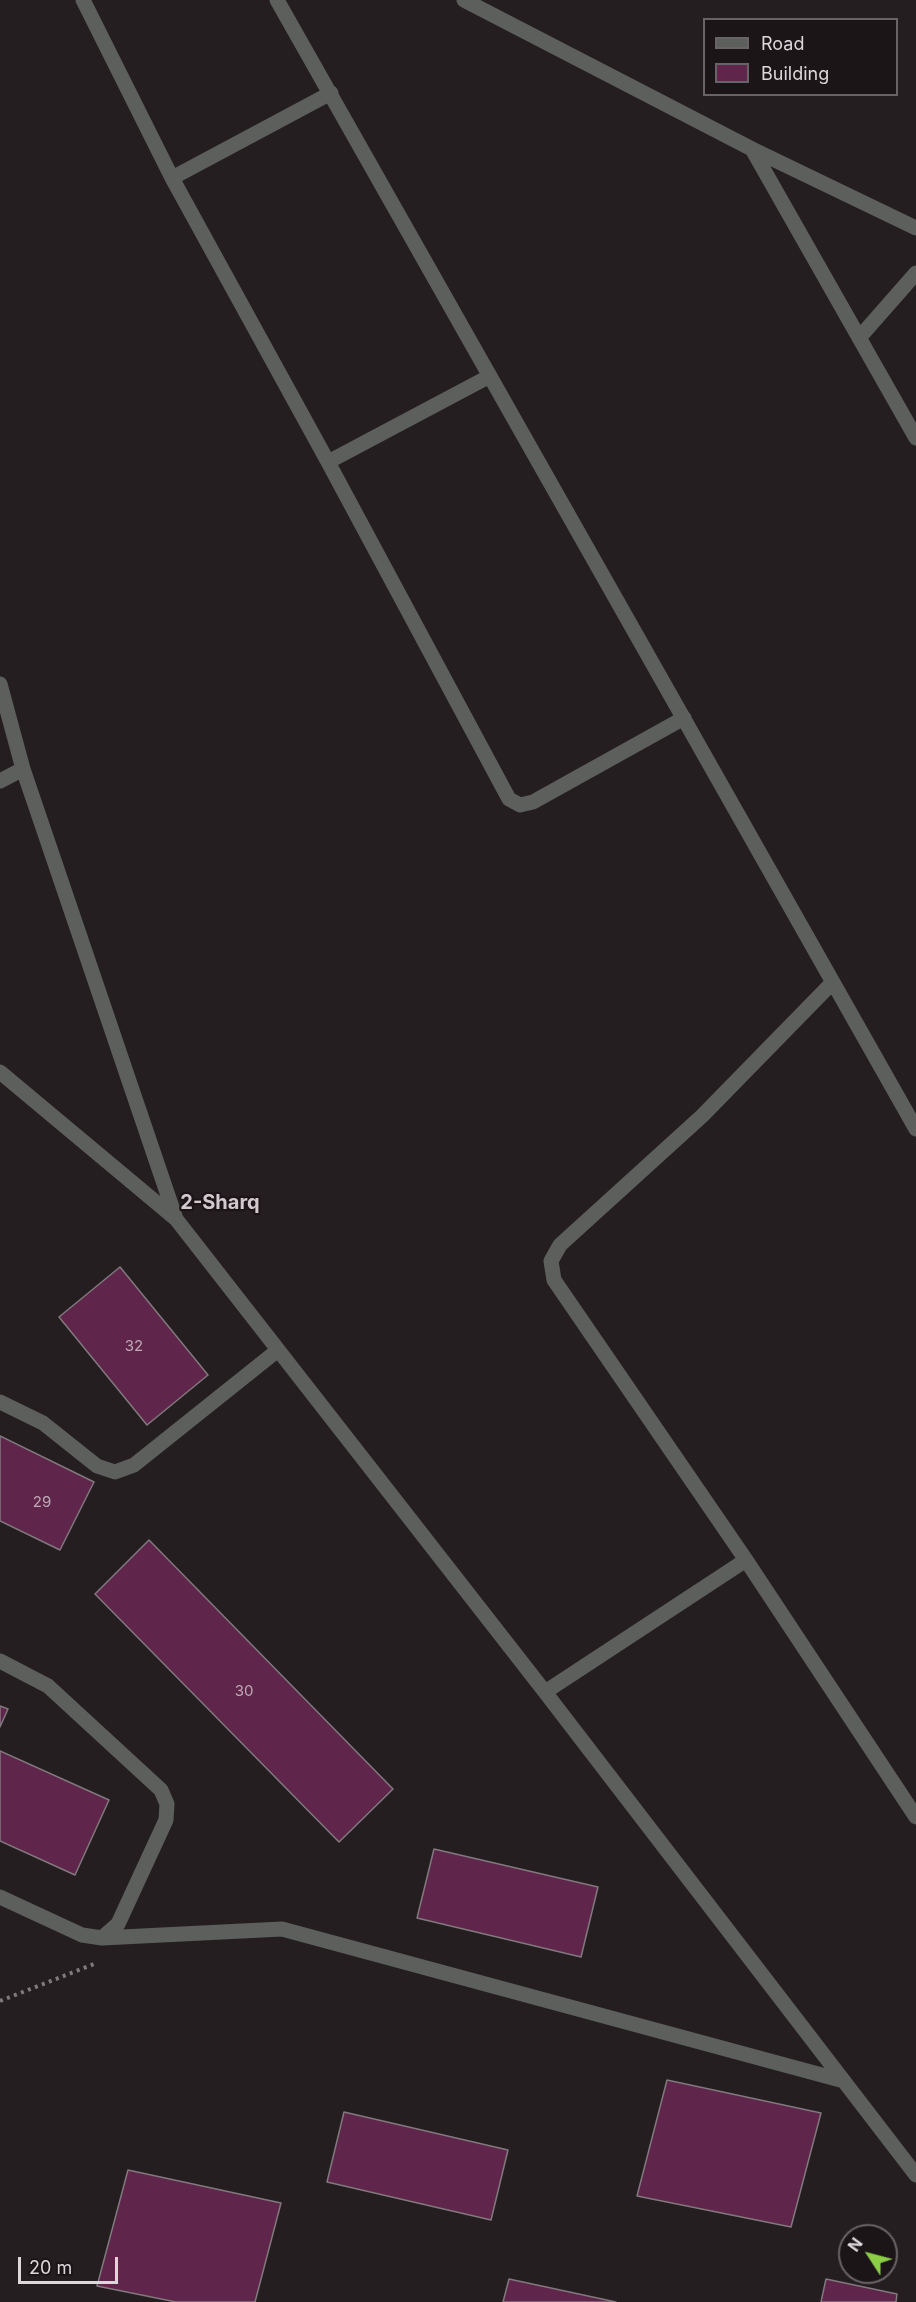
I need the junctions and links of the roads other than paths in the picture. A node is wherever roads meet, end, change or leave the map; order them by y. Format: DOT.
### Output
graph roads {
  1 [pos="83,0"];
  2 [pos="277,0"];
  3 [pos="464,0"];
  4 [pos="331,93"];
  5 [pos="752,149"];
  6 [pos="172,178"];
  7 [pos="916,228"];
  8 [pos="916,273"];
  9 [pos="859,338"];
  10 [pos="490,376"];
  11 [pos="916,438"];
  12 [pos="328,462"];
  13 [pos="0,684"];
  14 [pos="684,718"];
  15 [pos="23,769"];
  16 [pos="0,781"];
  17 [pos="833,982"];
  18 [pos="0,1072"];
  19 [pos="916,1130"];
  20 [pos="176,1218"];
  21 [pos="278,1350"];
  22 [pos="0,1402"];
  23 [pos="746,1560"];
  24 [pos="0,1661"];
  25 [pos="545,1692"];
  26 [pos="916,1817"];
  27 [pos="0,1897"];
  28 [pos="102,1938"];
  29 [pos="844,2081"];
  30 [pos="916,2175"];
  1 -- 6 [label="street"];
  2 -- 4 [label="street"];
  3 -- 5 [label="street"];
  4 -- 6 [label="street"];
  4 -- 10 [label="street"];
  5 -- 7 [label="street"];
  5 -- 9 [label="street"];
  6 -- 12 [label="street"];
  8 -- 9 [label="street"];
  9 -- 11 [label="street"];
  10 -- 12 [label="street"];
  10 -- 14 [label="street"];
  12 -- 14 [label="street"];
  13 -- 15 [label="street"];
  14 -- 17 [label="street"];
  15 -- 16 [label="street"];
  15 -- 20 [label="street"];
  17 -- 19 [label="street"];
  17 -- 23 [label="street"];
  18 -- 20 [label="street"];
  20 -- 21 [label="street"];
  21 -- 22 [label="street"];
  21 -- 25 [label="street"];
  23 -- 25 [label="street"];
  23 -- 26 [label="street"];
  24 -- 28 [label="street"];
  25 -- 29 [label="street"];
  27 -- 28 [label="street"];
  28 -- 29 [label="street"];
  29 -- 30 [label="street"];
}
